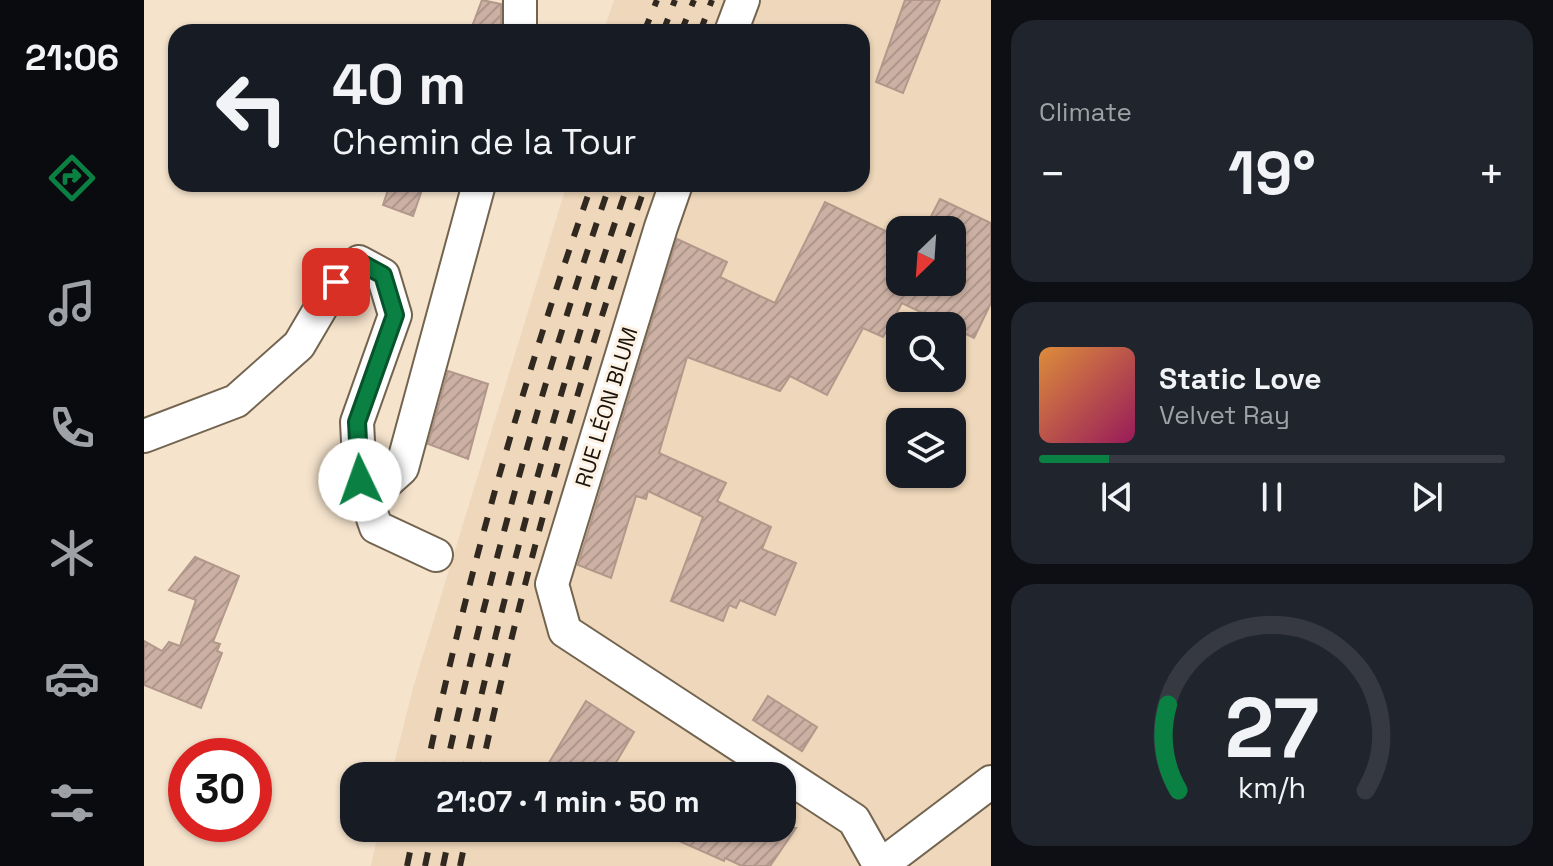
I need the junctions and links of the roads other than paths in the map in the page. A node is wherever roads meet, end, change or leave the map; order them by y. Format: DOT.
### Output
graph roads {
  1 [pos="520,0"];
  2 [pos="743,0"];
  3 [pos="520,24"];
  4 [pos="734,24"];
  5 [pos="477,192"];
  6 [pos="673,192"];
  7 [pos="144,436"];
  8 [pos="360,480"];
  9 [pos="436,555"];
  10 [pos="991,782"];
  11 [pos="880,866"];
  1 -- 3 [label="street"];
  2 -- 4 [label="street"];
  5 -- 8 [label="street"];
  6 -- 11 [label="street, RUE LÉON BLUM"];
  7 -- 8 [label="street"];
  8 -- 9 [label="street"];
  10 -- 11 [label="street"];
}
